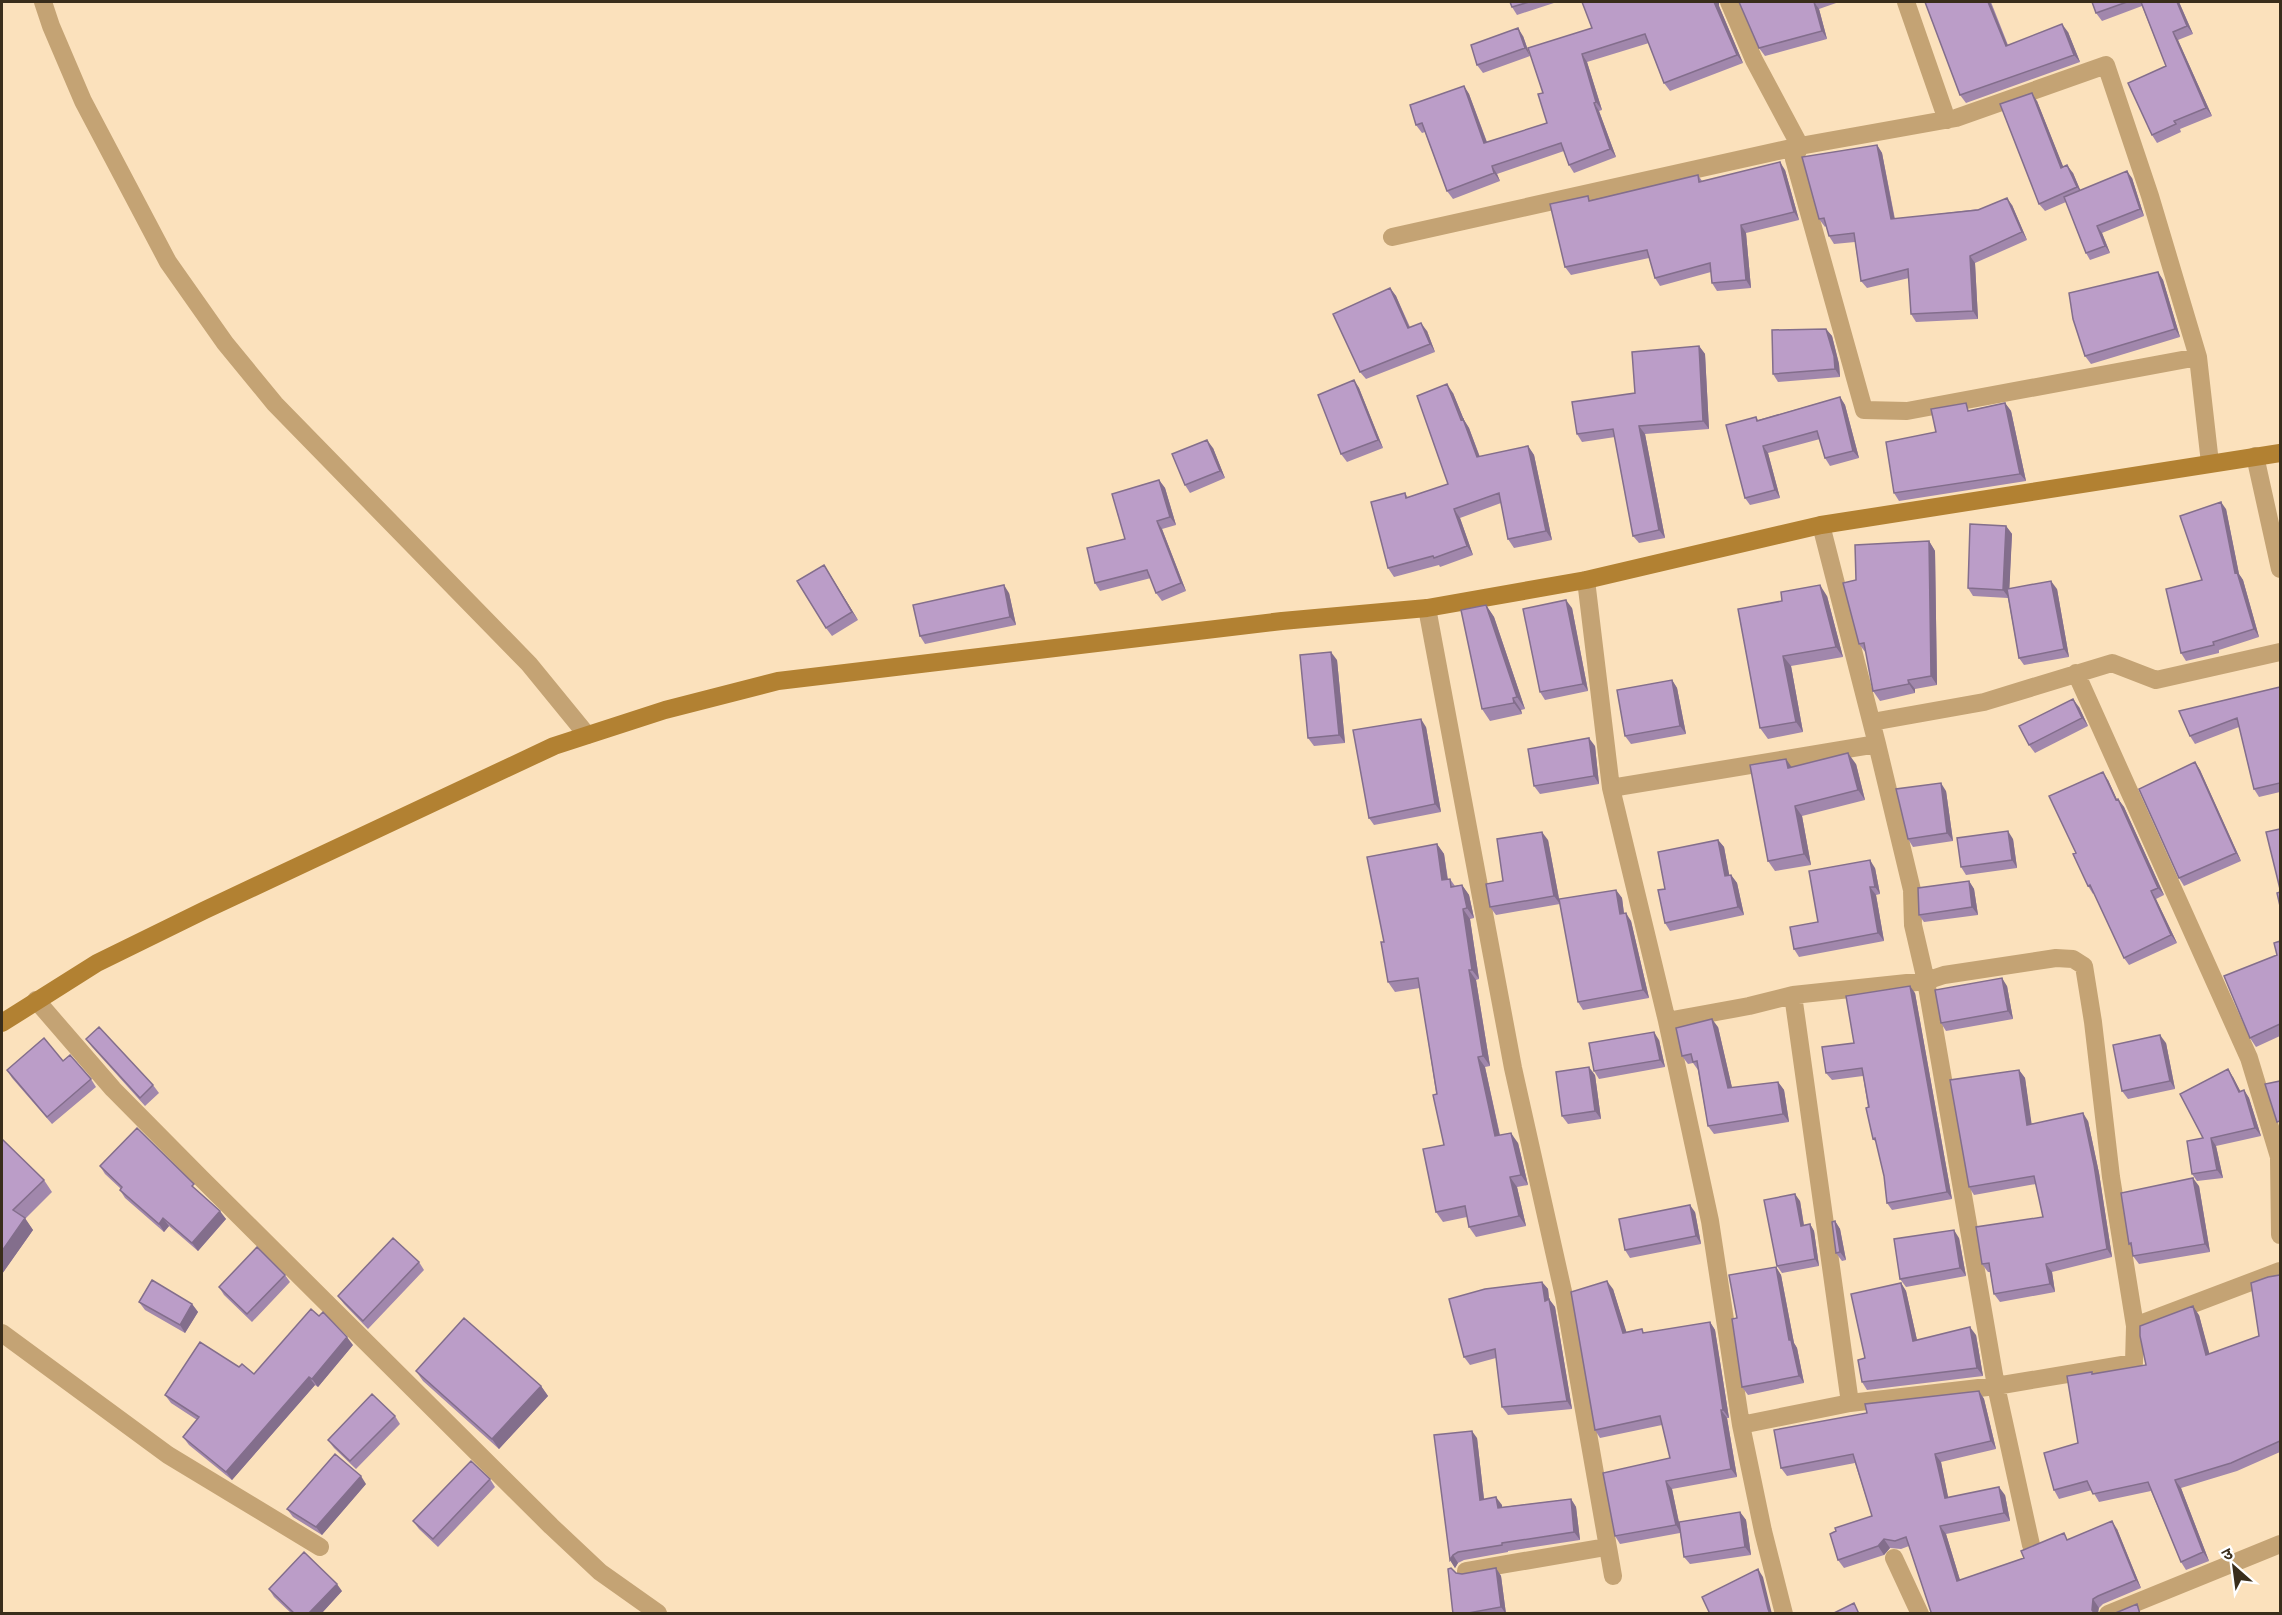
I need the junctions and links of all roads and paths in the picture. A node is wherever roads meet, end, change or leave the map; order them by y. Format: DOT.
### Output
graph roads {
  1 [pos="43,2"];
  2 [pos="1729,2"];
  3 [pos="1906,2"];
  4 [pos="1947,120"];
  5 [pos="1800,146"];
  6 [pos="1392,237"];
  7 [pos="2198,357"];
  8 [pos="2280,453"];
  9 [pos="2255,456"];
  10 [pos="2210,463"];
  11 [pos="1821,525"];
  12 [pos="2280,569"];
  13 [pos="1586,580"];
  14 [pos="1427,608"];
  15 [pos="2280,651"];
  16 [pos="2076,673"];
  17 [pos="1872,722"];
  18 [pos="587,735"];
  19 [pos="1877,744"];
  20 [pos="1611,788"];
  21 [pos="1926,981"];
  22 [pos="1793,995"];
  23 [pos="36,1000"];
  24 [pos="1667,1021"];
  25 [pos="2,1023"];
  26 [pos="2280,1235"];
  27 [pos="2280,1271"];
  28 [pos="2135,1326"];
  29 [pos="2,1333"];
  30 [pos="1996,1386"];
  31 [pos="1850,1403"];
  32 [pos="1741,1425"];
  33 [pos="2280,1544"];
  34 [pos="2031,1545"];
  35 [pos="320,1547"];
  36 [pos="1606,1547"];
  37 [pos="1894,1558"];
  38 [pos="1466,1571"];
  39 [pos="1613,1576"];
  40 [pos="658,1613"];
  41 [pos="1784,1614"];
  42 [pos="1920,1614"];
  43 [pos="2108,1614"];
  1 -- 18 [label="street"];
  2 -- 5 [label="street"];
  3 -- 4 [label="street"];
  4 -- 5 [label="street"];
  4 -- 7 [label="street"];
  5 -- 6 [label="street"];
  5 -- 7 [label="street"];
  7 -- 10 [label="street"];
  8 -- 9 [label="main road"];
  9 -- 10 [label="main road"];
  9 -- 12 [label="street"];
  10 -- 11 [label="main road"];
  11 -- 13 [label="main road"];
  11 -- 17 [label="street"];
  13 -- 14 [label="main road"];
  13 -- 20 [label="street"];
  14 -- 18 [label="main road"];
  14 -- 36 [label="street"];
  15 -- 16 [label="street"];
  16 -- 17 [label="street"];
  16 -- 26 [label="street"];
  17 -- 19 [label="street"];
  18 -- 23 [label="main road"];
  19 -- 20 [label="street"];
  19 -- 21 [label="street"];
  20 -- 24 [label="street"];
  21 -- 22 [label="street"];
  21 -- 28 [label="street"];
  21 -- 30 [label="street"];
  22 -- 24 [label="street"];
  22 -- 31 [label="street"];
  23 -- 25 [label="main road"];
  23 -- 40 [label="street"];
  24 -- 32 [label="street"];
  27 -- 28 [label="street"];
  28 -- 30 [label="street"];
  29 -- 35 [label="street"];
  30 -- 31 [label="street"];
  30 -- 34 [label="street"];
  31 -- 32 [label="street"];
  32 -- 41 [label="street"];
  33 -- 43 [label="street"];
  36 -- 38 [label="street"];
  36 -- 39 [label="street"];
  37 -- 42 [label="street"];
}
